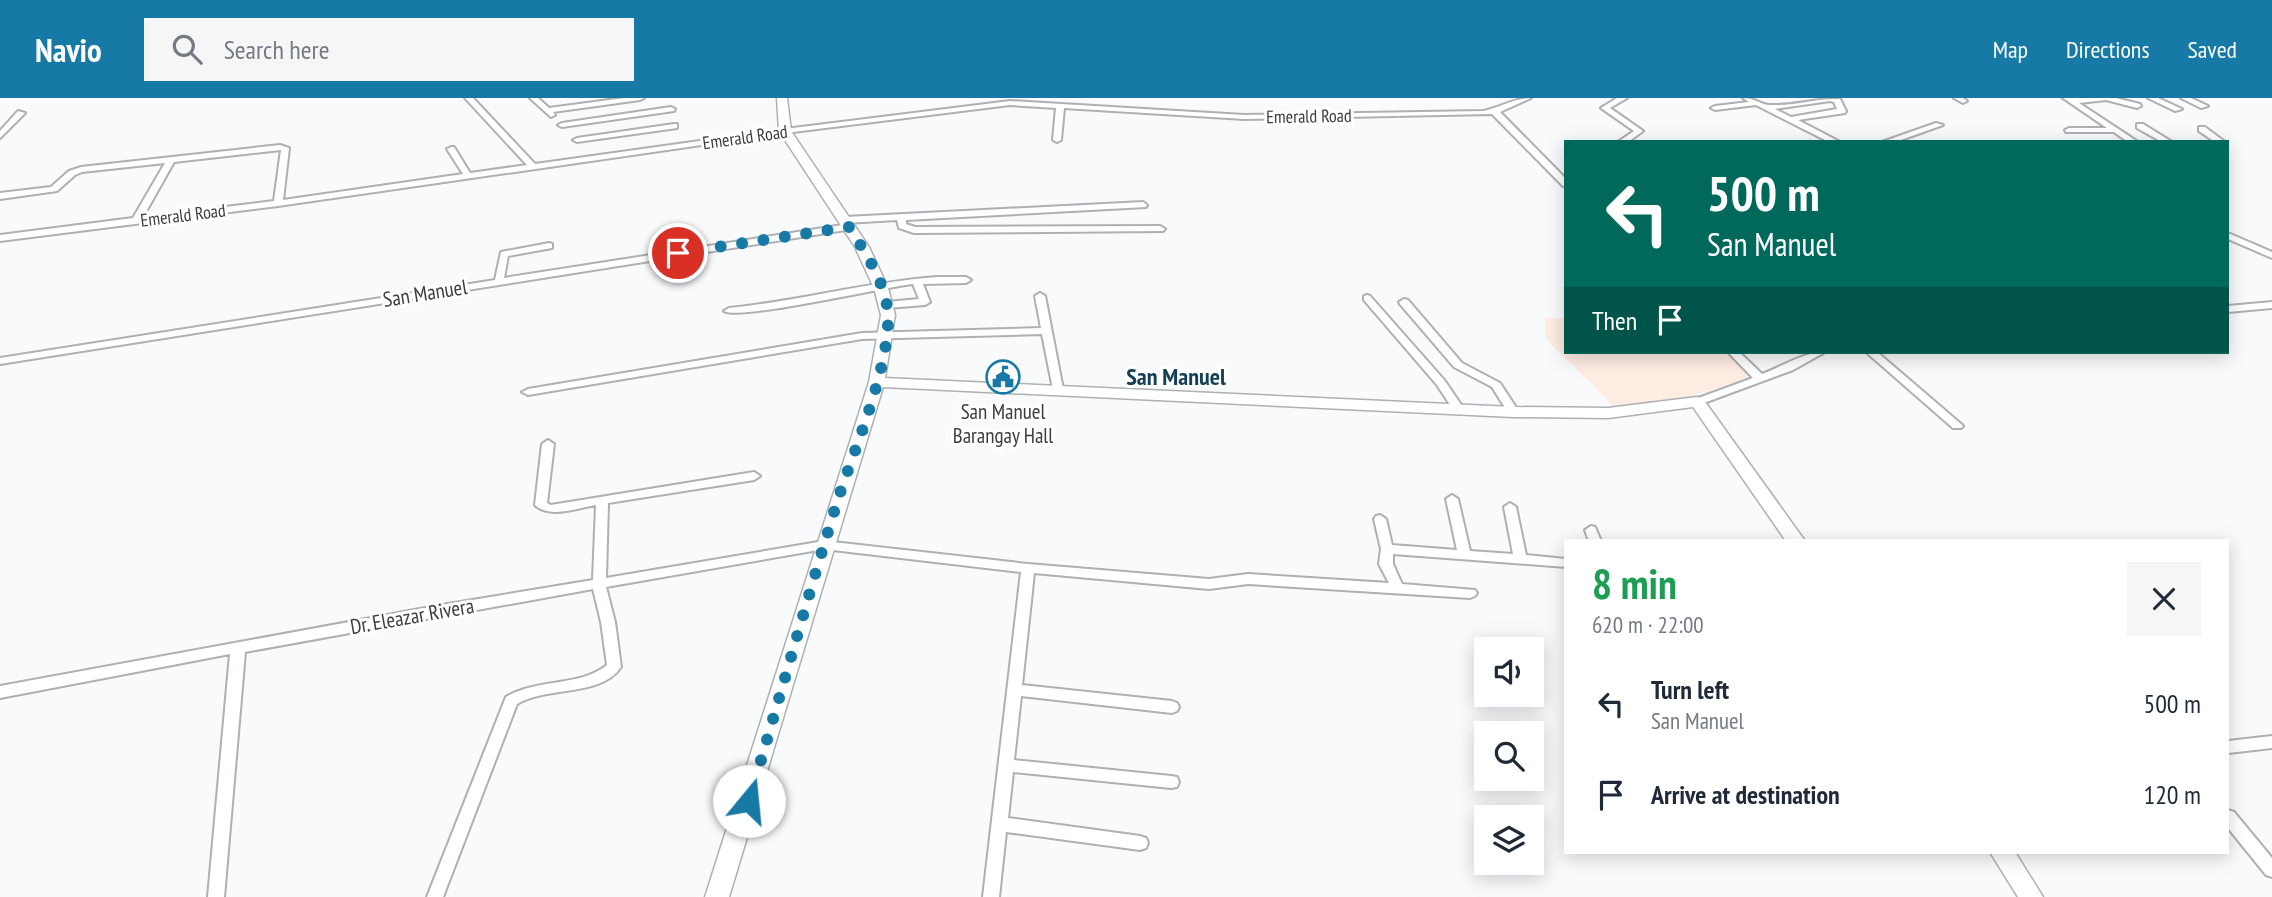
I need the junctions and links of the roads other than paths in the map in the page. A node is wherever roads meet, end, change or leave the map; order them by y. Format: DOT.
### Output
graph roads {
  1 [pos="469,98"];
  2 [pos="534,98"];
  3 [pos="640,98"];
  4 [pos="669,98"];
  5 [pos="782,98"];
  6 [pos="1527,98"];
  7 [pos="1623,98"];
  8 [pos="1747,98"];
  9 [pos="2107,98"];
  10 [pos="2151,98"];
  11 [pos="2185,98"];
  12 [pos="2070,100"];
  13 [pos="1060,105"];
  14 [pos="1762,105"];
  15 [pos="2137,106"];
  16 [pos="2204,106"];
  17 [pos="1715,108"];
  18 [pos="671,109"];
  19 [pos="2178,109"];
  20 [pos="547,111"];
  21 [pos="1494,111"];
  22 [pos="21,113"];
  23 [pos="1791,119"];
  24 [pos="562,125"];
  25 [pos="1939,125"];
  26 [pos="674,126"];
  27 [pos="2140,126"];
  28 [pos="2202,129"];
  29 [pos="2069,130"];
  30 [pos="2113,130"];
  31 [pos="785,131"];
  32 [pos="1916,133"];
  33 [pos="0,136"];
  34 [pos="577,140"];
  35 [pos="1057,140"];
  36 [pos="1625,140"];
  37 [pos="1832,140"];
  38 [pos="1894,140"];
  39 [pos="1928,140"];
  40 [pos="2130,140"];
  41 [pos="2164,140"];
  42 [pos="2218,140"];
  43 [pos="678,146"];
  44 [pos="451,149"];
  45 [pos="172,158"];
  46 [pos="593,158"];
  47 [pos="532,166"];
  48 [pos="1562,173"];
  49 [pos="468,176"];
  50 [pos="0,196"];
  51 [pos="278,203"];
  52 [pos="1143,205"];
  53 [pos="901,216"];
  54 [pos="136,222"];
  55 [pos="847,223"];
  56 [pos="1160,229"];
  57 [pos="2229,236"];
  58 [pos="0,238"];
  59 [pos="549,246"];
  60 [pos="2272,255"];
  61 [pos="966,280"];
  62 [pos="917,281"];
  63 [pos="499,282"];
  64 [pos="881,288"];
  65 [pos="1040,296"];
  66 [pos="1367,298"];
  67 [pos="1404,302"];
  68 [pos="887,305"];
  69 [pos="2272,305"];
  70 [pos="2229,309"];
  71 [pos="729,311"];
  72 [pos="1046,331"];
  73 [pos="886,335"];
  74 [pos="1734,354"];
  75 [pos="1816,354"];
  76 [pos="1873,354"];
  77 [pos="0,361"];
  78 [pos="1759,378"];
  79 [pos="877,382"];
  80 [pos="1058,388"];
  81 [pos="528,392"];
  82 [pos="1697,402"];
  83 [pos="1458,409"];
  84 [pos="1513,412"];
  85 [pos="1957,426"];
  86 [pos="548,444"];
  87 [pos="754,476"];
  88 [pos="1452,499"];
  89 [pos="602,502"];
  90 [pos="1510,508"];
  91 [pos="1380,519"];
  92 [pos="1795,539"];
  93 [pos="824,545"];
  94 [pos="1387,549"];
  95 [pos="1464,555"];
  96 [pos="1520,559"];
  97 [pos="1564,563"];
  98 [pos="1028,568"];
  99 [pos="599,584"];
  100 [pos="1397,587"];
  101 [pos="1471,593"];
  102 [pos="238,648"];
  103 [pos="1014,690"];
  104 [pos="0,692"];
  105 [pos="1172,707"];
  106 [pos="2272,742"];
  107 [pos="2229,747"];
  108 [pos="1006,765"];
  109 [pos="1171,782"];
  110 [pos="2229,818"];
  111 [pos="999,824"];
  112 [pos="1140,842"];
  113 [pos="2003,854"];
  114 [pos="2272,870"];
  115 [pos="215,897"];
  116 [pos="435,897"];
  117 [pos="717,897"];
  118 [pos="991,897"];
  119 [pos="2031,897"];
  1 -- 47 [label="street"];
  2 -- 20 [label="street"];
  3 -- 20 [label="street"];
  4 -- 18 [label="street"];
  5 -- 31 [label="street"];
  6 -- 21 [label="street"];
  7 -- 36 [label="street"];
  8 -- 14 [label="street"];
  9 -- 12 [label="street"];
  9 -- 15 [label="street"];
  10 -- 19 [label="street"];
  11 -- 16 [label="street"];
  12 -- 30 [label="street"];
  13 -- 21 [label="street, Emerald Road"];
  13 -- 31 [label="street, Emerald Road"];
  13 -- 35 [label="street"];
  14 -- 17 [label="street"];
  14 -- 23 [label="street"];
  14 -- 23 [label="street"];
  18 -- 24 [label="street"];
  18 -- 26 [label="street"];
  20 -- 24 [label="street"];
  21 -- 48 [label="street"];
  22 -- 33 [label="street"];
  23 -- 37 [label="street"];
  24 -- 34 [label="street"];
  25 -- 32 [label="street"];
  26 -- 34 [label="street"];
  26 -- 43 [label="street"];
  27 -- 41 [label="street"];
  28 -- 42 [label="street"];
  29 -- 30 [label="street"];
  30 -- 40 [label="street"];
  31 -- 43 [label="street, Emerald Road"];
  31 -- 55 [label="street"];
  32 -- 38 [label="street"];
  32 -- 39 [label="street"];
  34 -- 46 [label="street"];
  43 -- 46 [label="street, Emerald Road"];
  44 -- 49 [label="street"];
  45 -- 50 [label="street"];
  45 -- 51 [label="street"];
  45 -- 54 [label="street"];
  46 -- 47 [label="street, Emerald Road"];
  47 -- 49 [label="street, Emerald Road"];
  49 -- 51 [label="street, Emerald Road"];
  51 -- 54 [label="street, Emerald Road"];
  52 -- 53 [label="street, San Manuel"];
  53 -- 55 [label="street, San Manuel"];
  53 -- 56 [label="street"];
  54 -- 58 [label="street, Emerald Road"];
  55 -- 63 [label="street, San Manuel"];
  55 -- 64 [label="street"];
  57 -- 60 [label="street"];
  59 -- 63 [label="street"];
  61 -- 62 [label="street"];
  62 -- 64 [label="street"];
  62 -- 68 [label="street"];
  63 -- 77 [label="street, San Manuel"];
  64 -- 68 [label="street"];
  64 -- 71 [label="street"];
  65 -- 72 [label="street"];
  66 -- 83 [label="street"];
  67 -- 84 [label="street"];
  68 -- 73 [label="street"];
  69 -- 70 [label="street"];
  72 -- 73 [label="street"];
  72 -- 80 [label="street"];
  73 -- 79 [label="street"];
  73 -- 81 [label="street"];
  74 -- 78 [label="street"];
  75 -- 78 [label="street"];
  76 -- 85 [label="street"];
  78 -- 82 [label="street"];
  79 -- 80 [label="street"];
  79 -- 93 [label="street"];
  80 -- 83 [label="street"];
  82 -- 84 [label="street"];
  82 -- 92 [label="street"];
  83 -- 84 [label="street"];
  86 -- 89 [label="street"];
  87 -- 89 [label="street"];
  88 -- 95 [label="street"];
  89 -- 99 [label="street"];
  90 -- 96 [label="street"];
  91 -- 94 [label="street"];
  93 -- 98 [label="street, Dr. Eleazar Rivera"];
  93 -- 99 [label="street, Dr. Eleazar Rivera"];
  93 -- 117 [label="street"];
  94 -- 95 [label="street"];
  94 -- 100 [label="street"];
  95 -- 96 [label="street"];
  96 -- 97 [label="street"];
  98 -- 100 [label="street, Dr. Eleazar Rivera"];
  98 -- 103 [label="street"];
  99 -- 102 [label="street, Dr. Eleazar Rivera"];
  99 -- 116 [label="street"];
  100 -- 101 [label="street, Dr. Eleazar Rivera"];
  102 -- 104 [label="street, Dr. Eleazar Rivera"];
  102 -- 115 [label="street"];
  103 -- 105 [label="street"];
  103 -- 108 [label="street"];
  106 -- 107 [label="street"];
  108 -- 109 [label="street"];
  108 -- 111 [label="street"];
  110 -- 114 [label="street"];
  111 -- 112 [label="street"];
  111 -- 118 [label="street"];
  113 -- 119 [label="street"];
}
